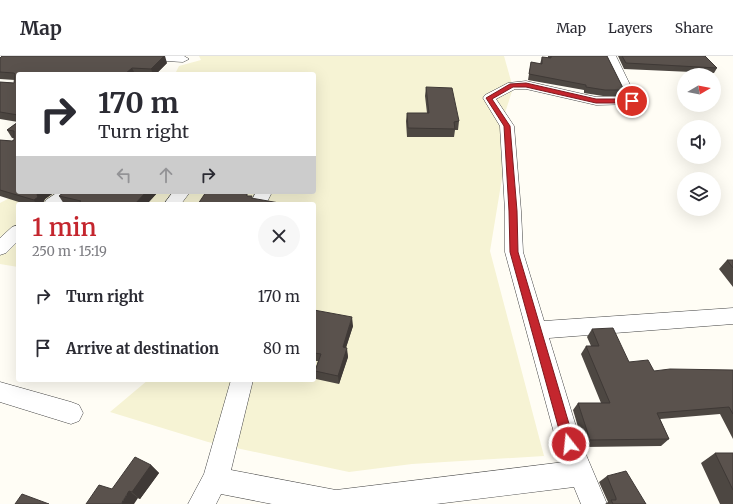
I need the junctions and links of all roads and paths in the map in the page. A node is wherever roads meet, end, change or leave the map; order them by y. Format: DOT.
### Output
graph roads {
  1 [pos="130,56"];
  2 [pos="610,56"];
  3 [pos="183,59"];
  4 [pos="66,194"];
  5 [pos="180,194"];
  6 [pos="55,202"];
  7 [pos="174,202"];
  8 [pos="16,233"];
  9 [pos="0,249"];
  10 [pos="733,316"];
  11 [pos="537,330"];
  12 [pos="241,382"];
  13 [pos="0,392"];
  14 [pos="71,413"];
  15 [pos="581,473"];
  16 [pos="215,480"];
  17 [pos="201,504"];
  18 [pos="594,504"];
  1 -- 3 [label="street"];
  2 -- 11 [label="street"];
  4 -- 6 [label="street"];
  5 -- 7 [label="street"];
  8 -- 9 [label="street"];
  10 -- 11 [label="street"];
  11 -- 15 [label="street"];
  12 -- 16 [label="street"];
  13 -- 14 [label="street"];
  15 -- 16 [label="street"];
  15 -- 18 [label="street"];
  16 -- 17 [label="street"];
}
